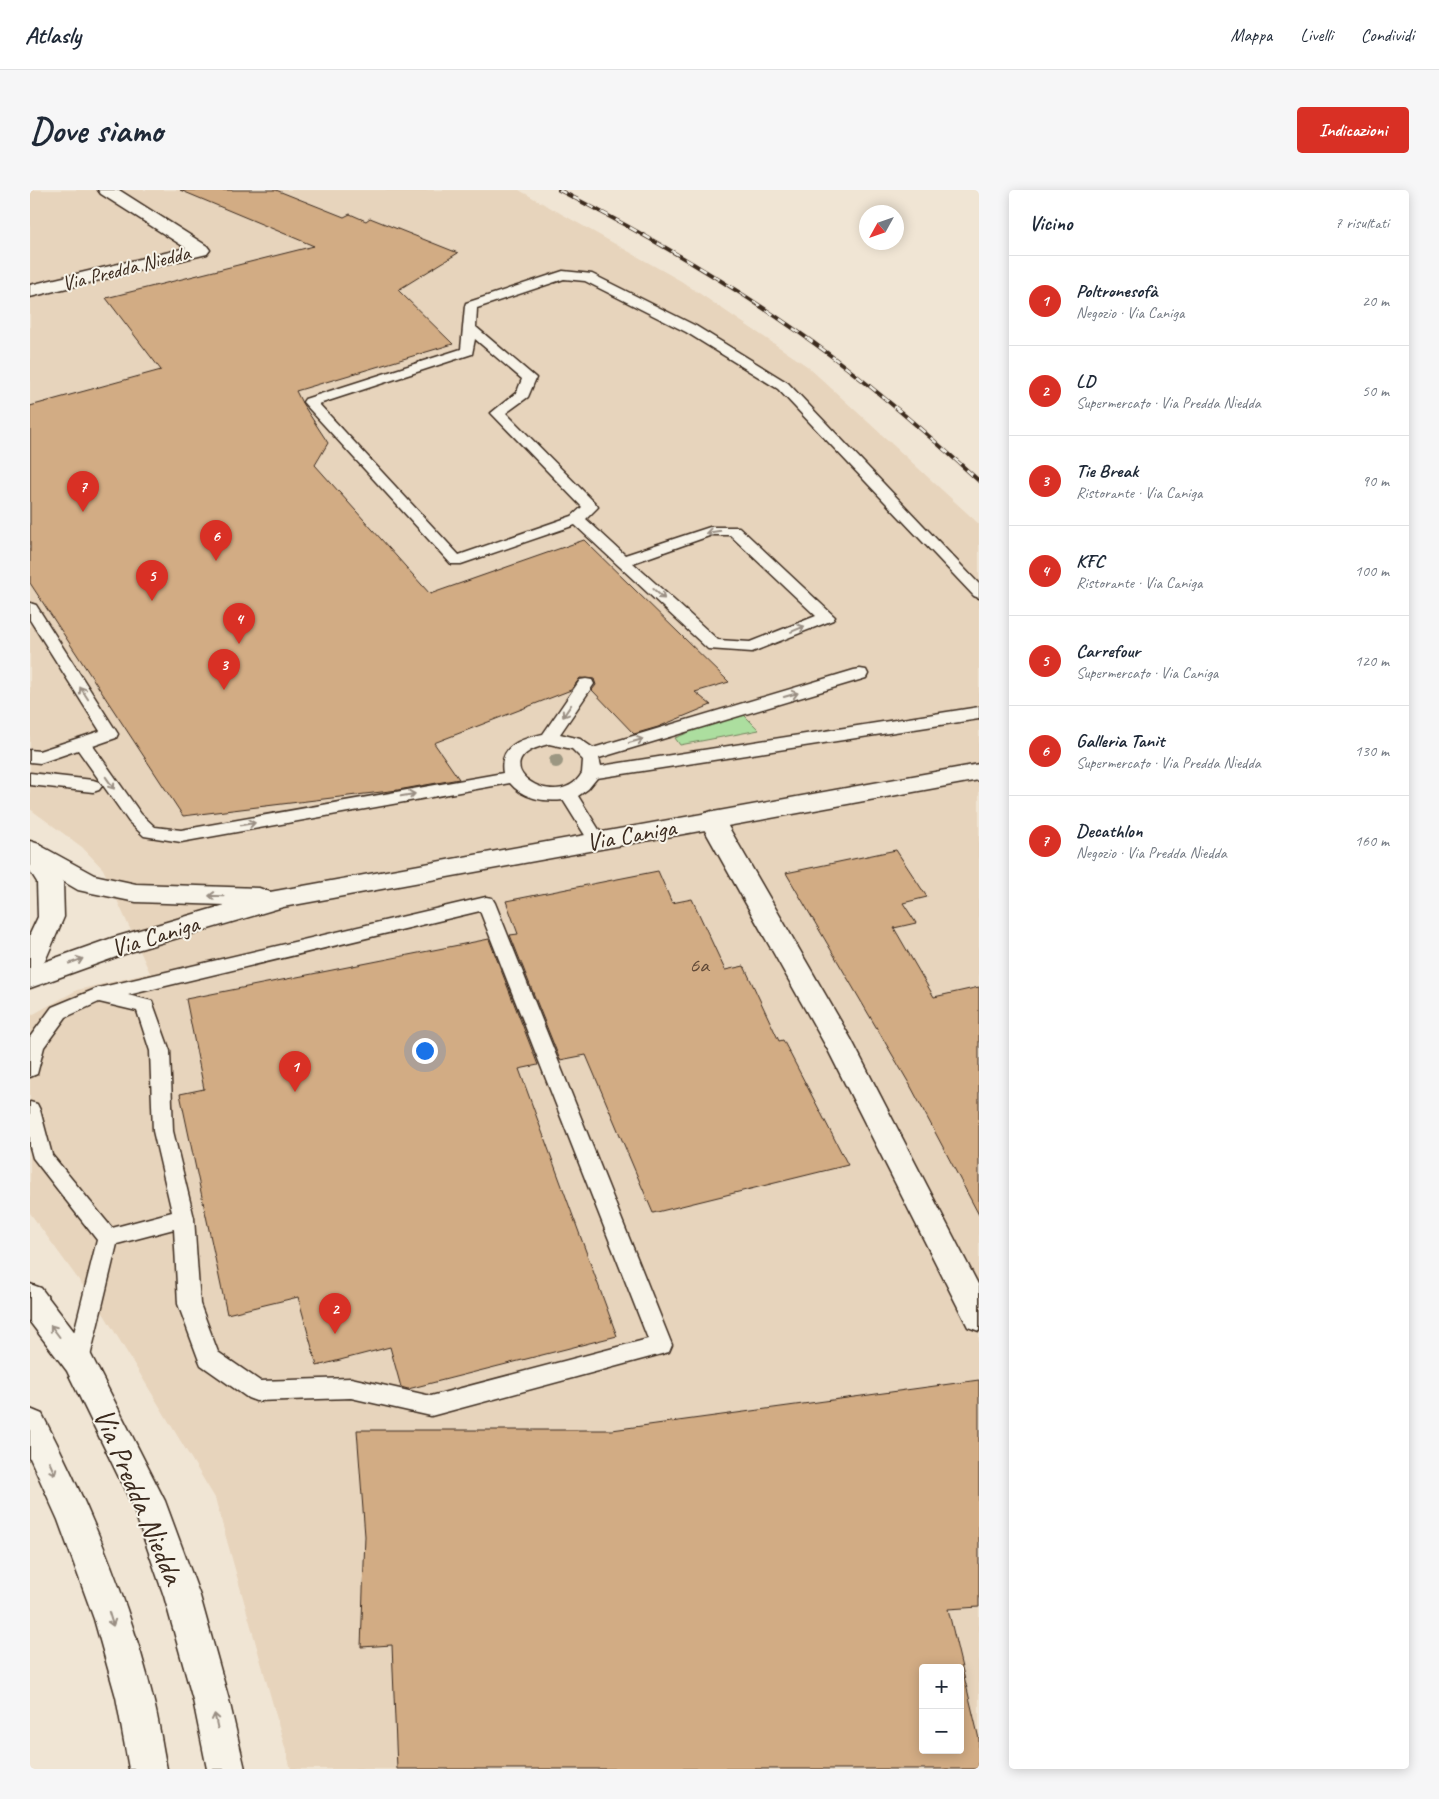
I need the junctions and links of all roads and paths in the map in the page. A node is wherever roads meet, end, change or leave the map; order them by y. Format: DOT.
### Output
graph roads {
  1 [pos="107,190"];
  2 [pos="30,291"];
  3 [pos="469,328"];
  4 [pos="577,519"];
  5 [pos="623,561"];
  6 [pos="979,593"];
  7 [pos="30,608"];
  8 [pos="860,674"];
  9 [pos="586,684"];
  10 [pos="979,712"];
  11 [pos="549,738"];
  12 [pos="82,743"];
  13 [pos="589,755"];
  14 [pos="30,756"];
  15 [pos="979,772"];
  16 [pos="593,773"];
  17 [pos="512,776"];
  18 [pos="30,779"];
  19 [pos="93,786"];
  20 [pos="568,793"];
  21 [pos="712,820"];
  22 [pos="597,841"];
  23 [pos="31,851"];
  24 [pos="283,898"];
  25 [pos="30,959"];
  26 [pos="30,978"];
  27 [pos="98,995"];
  28 [pos="30,1069"];
  29 [pos="30,1110"];
  30 [pos="184,1218"];
  31 [pos="108,1238"];
  32 [pos="30,1297"];
  33 [pos="979,1317"];
  34 [pos="78,1361"];
  35 [pos="30,1424"];
  36 [pos="148,1769"];
  37 [pos="226,1769"];
  1 -- 2 [label="street, Via Predda Niedda"];
  3 -- 4 [label="lane"];
  3 -- 4 [label="lane"];
  3 -- 6 [label="lane"];
  4 -- 5 [label="lane"];
  5 -- 5 [label="lane, one-way"];
  12 -- 7 [label="lane, one-way"];
  13 -- 8 [label="lane, one-way"];
  9 -- 11 [label="lane, one-way"];
  10 -- 16 [label="lane"];
  11 -- 13 [label="lane"];
  11 -- 17 [label="lane"];
  12 -- 14 [label="lane"];
  12 -- 17 [label="lane, one-way"];
  13 -- 16 [label="lane"];
  15 -- 21 [label="street, Via Caniga"];
  16 -- 20 [label="lane"];
  17 -- 20 [label="lane"];
  18 -- 19 [label="lane"];
  20 -- 22 [label="lane"];
  21 -- 22 [label="street, Via Caniga"];
  21 -- 33 [label="street"];
  22 -- 24 [label="street, Via Caniga"];
  24 -- 23 [label="street, Via Caniga, one-way"];
  23 -- 25 [label="street"];
  26 -- 24 [label="street, Via Caniga, one-way"];
  27 -- 28 [label="lane"];
  27 -- 30 [label="lane"];
  27 -- 30 [label="lane"];
  29 -- 31 [label="lane"];
  30 -- 31 [label="lane"];
  31 -- 34 [label="lane"];
  34 -- 32 [label="street, Via Predda Niedda, one-way"];
  37 -- 34 [label="street, Via Predda Niedda, one-way"];
  35 -- 36 [label="street, one-way"];
}
